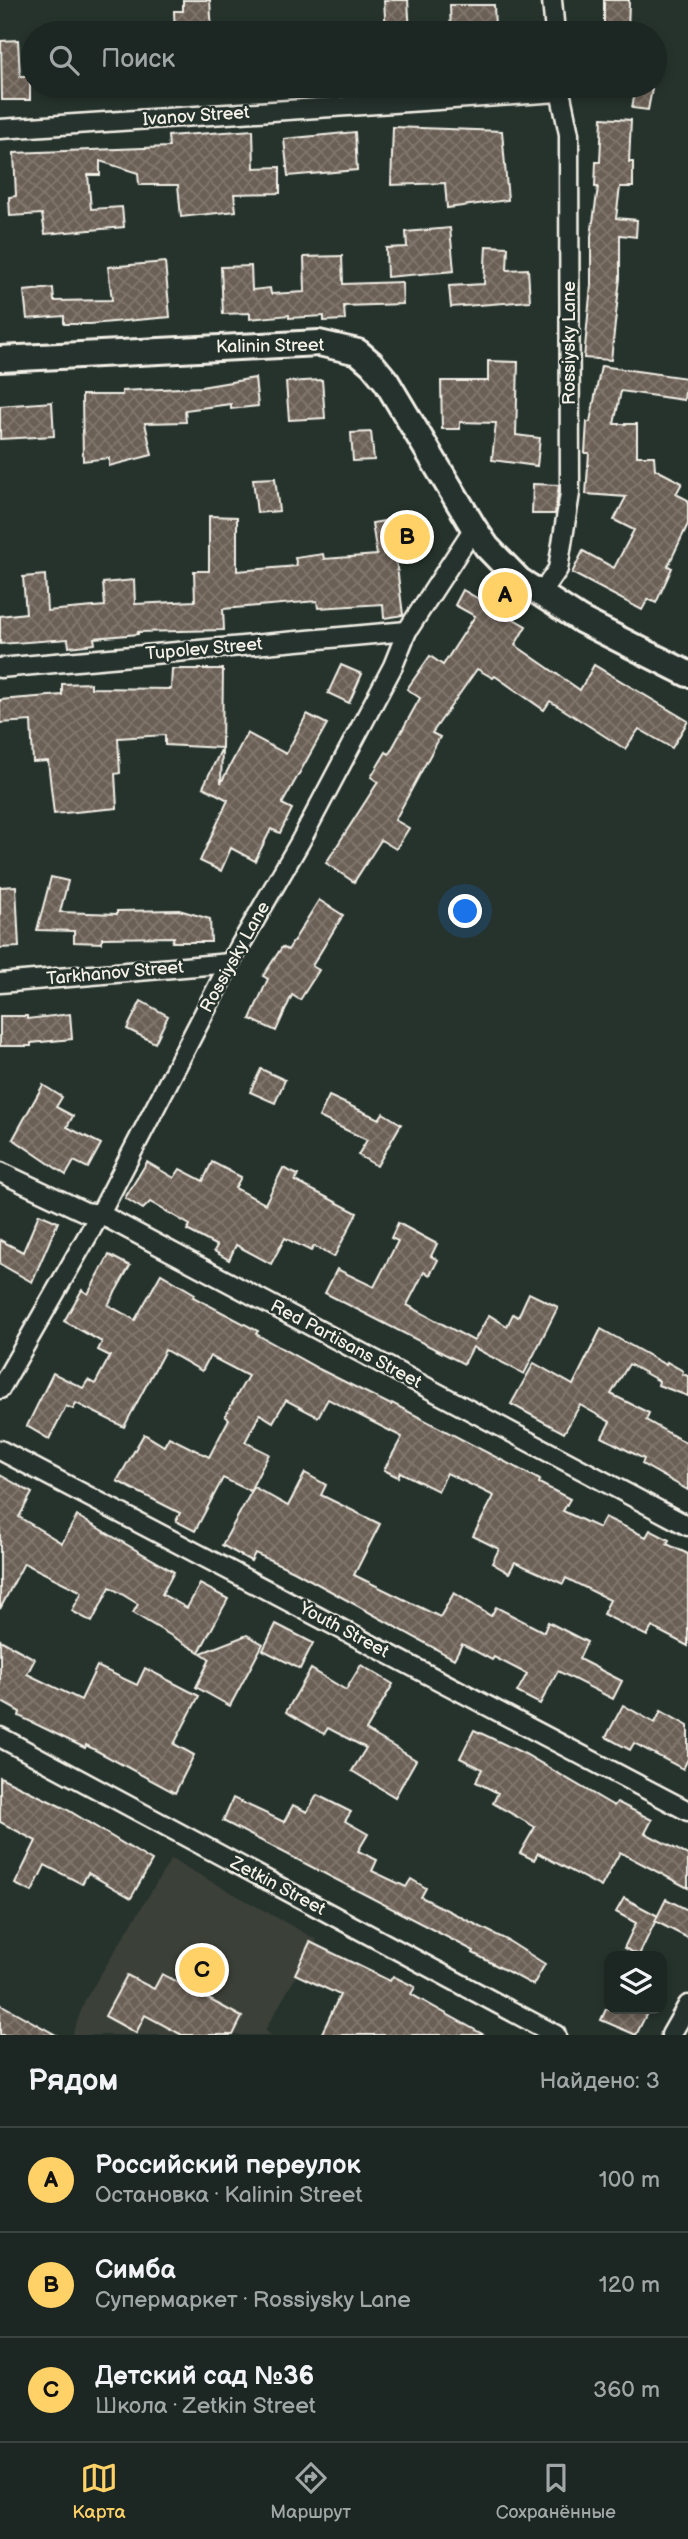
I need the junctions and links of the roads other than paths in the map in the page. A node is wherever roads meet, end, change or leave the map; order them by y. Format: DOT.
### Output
graph roads {
  1 [pos="552,0"];
  2 [pos="554,21"];
  3 [pos="433,98"];
  4 [pos="561,98"];
  5 [pos="0,129"];
  6 [pos="0,359"];
  7 [pos="474,528"];
  8 [pos="540,595"];
  9 [pos="407,631"];
  10 [pos="0,668"];
  11 [pos="688,674"];
  12 [pos="230,963"];
  13 [pos="0,983"];
  14 [pos="0,1172"];
  15 [pos="100,1214"];
  16 [pos="0,1389"];
  17 [pos="0,1450"];
  18 [pos="688,1526"];
  19 [pos="0,1737"];
  20 [pos="688,1811"];
  21 [pos="688,2005"];
  22 [pos="556,2035"];
  23 [pos="671,2035"];
  1 -- 2 [label="street"];
  3 -- 5 [label="street, Ivanov Street"];
  4 -- 8 [label="street, Rossiysky Lane"];
  6 -- 7 [label="street, Kalinin Street"];
  7 -- 8 [label="street, Kalinin Street"];
  7 -- 9 [label="street, Rossiysky Lane"];
  8 -- 11 [label="street, Kalinin Street"];
  9 -- 10 [label="street, Tupolev Street"];
  9 -- 12 [label="street, Rossiysky Lane"];
  12 -- 13 [label="street, Tarkhanov Street"];
  12 -- 15 [label="street, Rossiysky Lane"];
  14 -- 15 [label="street, Red Partisans Street"];
  15 -- 16 [label="street, Rossiysky Lane"];
  15 -- 18 [label="street, Red Partisans Street"];
  17 -- 20 [label="street, Youth Street"];
  19 -- 22 [label="street, Zetkin Street"];
  21 -- 23 [label="street"];
}
